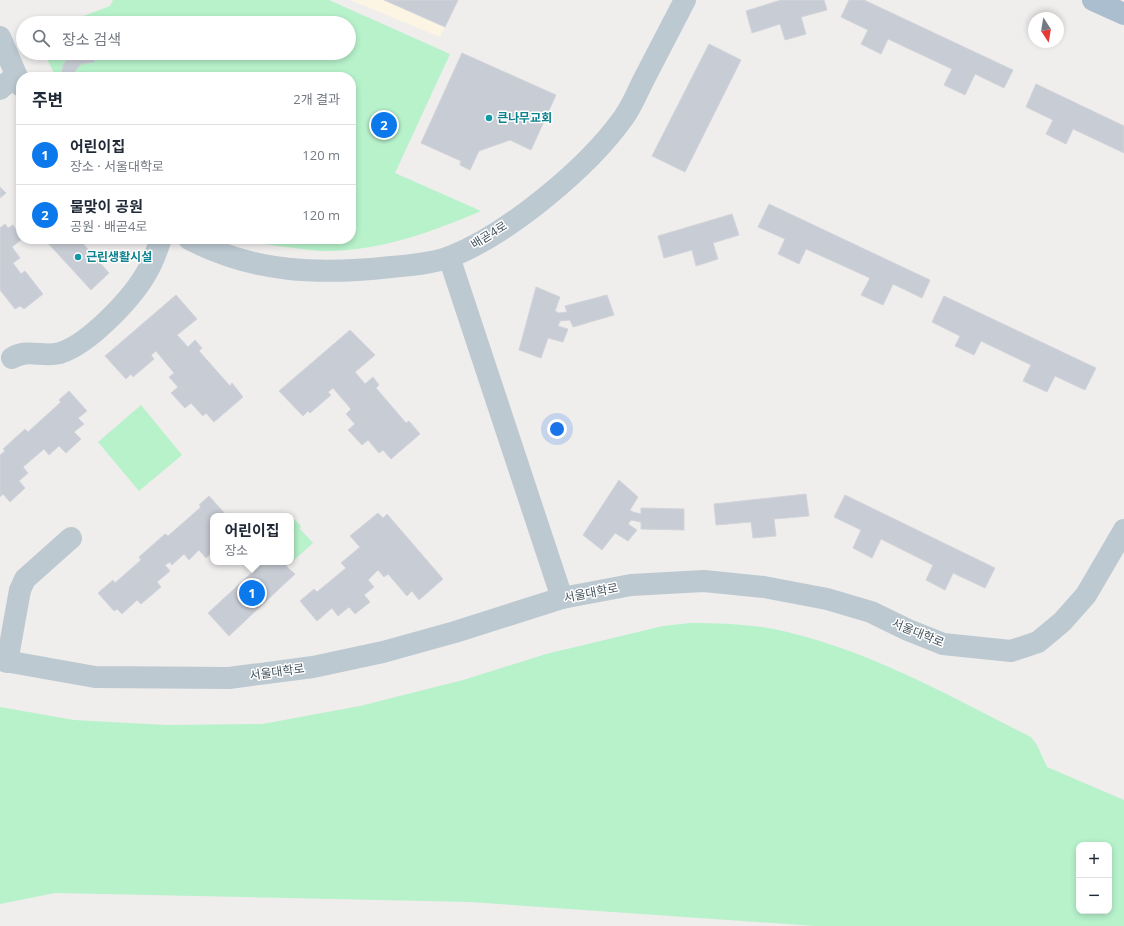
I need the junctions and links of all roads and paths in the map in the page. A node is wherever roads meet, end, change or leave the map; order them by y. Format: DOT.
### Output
graph roads {
  1 [pos="685,0"];
  2 [pos="1093,0"];
  3 [pos="1124,14"];
  4 [pos="0,37"];
  5 [pos="12,83"];
  6 [pos="159,244"];
  7 [pos="201,244"];
  8 [pos="449,257"];
  9 [pos="12,358"];
  10 [pos="1124,530"];
  11 [pos="71,538"];
  12 [pos="562,598"];
  13 [pos="4,661"];
  1 -- 8 [label="street, 배곧4로"];
  2 -- 3 [label="main road"];
  4 -- 5 [label="street"];
  6 -- 9 [label="street"];
  7 -- 8 [label="street, 배곧4로"];
  8 -- 12 [label="street"];
  10 -- 12 [label="street, 서울대학로"];
  11 -- 13 [label="street"];
  12 -- 13 [label="street, 서울대학로"];
}
